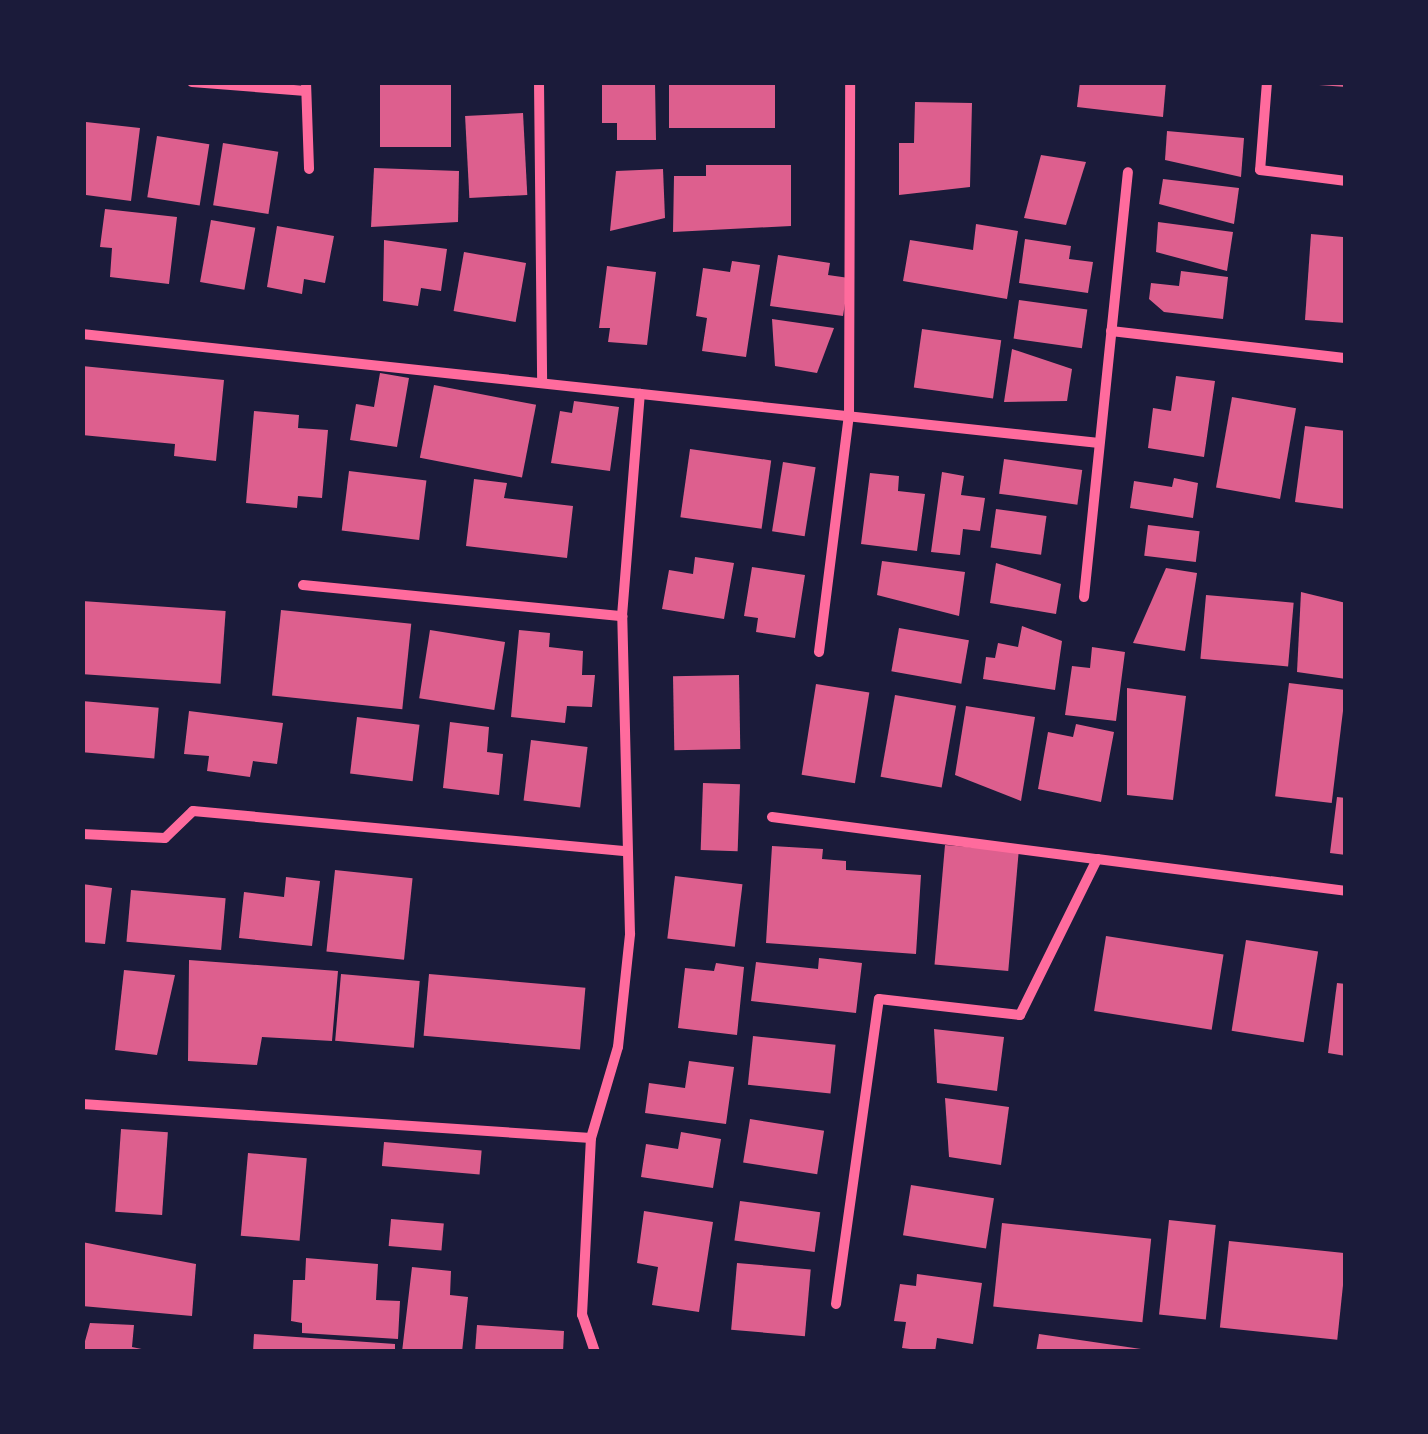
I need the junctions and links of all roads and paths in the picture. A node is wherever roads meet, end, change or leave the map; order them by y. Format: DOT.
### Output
graph roads {
  1 [pos="192,82"];
  2 [pos="539,82"];
  3 [pos="850,82"];
  4 [pos="1267,82"];
  5 [pos="306,87"];
  6 [pos="309,169"];
  7 [pos="1128,172"];
  8 [pos="1346,180"];
  9 [pos="1111,330"];
  10 [pos="82,334"];
  11 [pos="1346,358"];
  12 [pos="542,384"];
  13 [pos="640,394"];
  14 [pos="849,416"];
  15 [pos="1100,443"];
  16 [pos="303,585"];
  17 [pos="1084,597"];
  18 [pos="622,616"];
  19 [pos="819,652"];
  20 [pos="772,817"];
  21 [pos="82,834"];
  22 [pos="626,851"];
  23 [pos="1097,858"];
  24 [pos="1346,891"];
  25 [pos="82,1104"];
  26 [pos="591,1138"];
  27 [pos="836,1304"];
  28 [pos="595,1352"];
  1 -- 5 [label="street"];
  2 -- 12 [label="street"];
  3 -- 14 [label="street"];
  4 -- 8 [label="street"];
  5 -- 6 [label="street"];
  7 -- 9 [label="street"];
  9 -- 11 [label="street"];
  9 -- 15 [label="street"];
  10 -- 12 [label="street"];
  12 -- 13 [label="street"];
  13 -- 14 [label="street"];
  13 -- 18 [label="street"];
  14 -- 15 [label="street"];
  14 -- 19 [label="street"];
  15 -- 17 [label="street"];
  16 -- 18 [label="street"];
  18 -- 22 [label="street"];
  20 -- 23 [label="street"];
  21 -- 22 [label="street"];
  22 -- 26 [label="street"];
  23 -- 24 [label="street"];
  23 -- 27 [label="street"];
  25 -- 26 [label="street"];
  26 -- 28 [label="street"];
}
